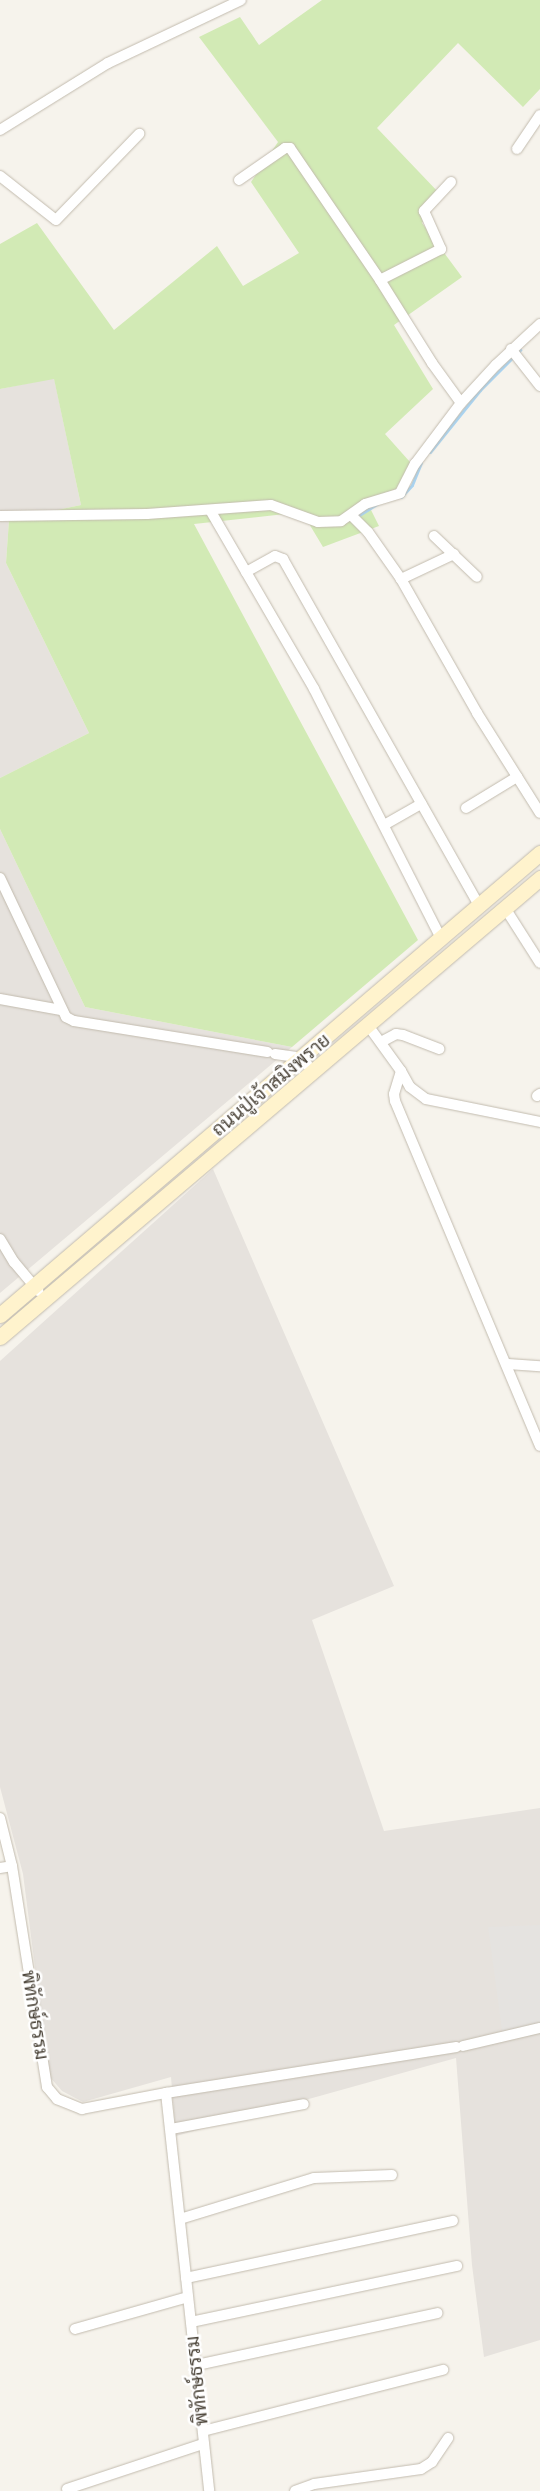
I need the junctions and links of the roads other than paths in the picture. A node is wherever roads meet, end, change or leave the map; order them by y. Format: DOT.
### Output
graph roads {
  1 [pos="241,0"];
  2 [pos="540,115"];
  3 [pos="0,130"];
  4 [pos="139,134"];
  5 [pos="517,149"];
  6 [pos="0,176"];
  7 [pos="239,180"];
  8 [pos="451,182"];
  9 [pos="380,280"];
  10 [pos="540,324"];
  11 [pos="514,352"];
  12 [pos="540,386"];
  13 [pos="461,403"];
  14 [pos="213,514"];
  15 [pos="0,516"];
  16 [pos="353,518"];
  17 [pos="434,536"];
  18 [pos="454,554"];
  19 [pos="246,572"];
  20 [pos="477,577"];
  21 [pos="402,579"];
  22 [pos="517,777"];
  23 [pos="421,804"];
  24 [pos="466,808"];
  25 [pos="540,813"];
  26 [pos="384,825"];
  27 [pos="540,853"];
  28 [pos="0,878"];
  29 [pos="540,878"];
  30 [pos="479,905"];
  31 [pos="505,908"];
  32 [pos="441,938"];
  33 [pos="540,963"];
  34 [pos="0,999"];
  35 [pos="60,1010"];
  36 [pos="368,1024"];
  37 [pos="381,1042"];
  38 [pos="439,1049"];
  39 [pos="302,1058"];
  40 [pos="312,1071"];
  41 [pos="401,1071"];
  42 [pos="540,1122"];
  43 [pos="0,1239"];
  44 [pos="34,1286"];
  45 [pos="46,1299"];
  46 [pos="0,1315"];
  47 [pos="0,1337"];
  48 [pos="508,1364"];
  49 [pos="540,1366"];
  50 [pos="540,1446"];
  51 [pos="0,1818"];
  52 [pos="12,1866"];
  53 [pos="0,1868"];
  54 [pos="540,2028"];
  55 [pos="166,2093"];
  56 [pos="304,2104"];
  57 [pos="171,2129"];
  58 [pos="392,2175"];
  59 [pos="180,2219"];
  60 [pos="453,2221"];
  61 [pos="457,2266"];
  62 [pos="186,2278"];
  63 [pos="188,2296"];
  64 [pos="437,2313"];
  65 [pos="192,2322"];
  66 [pos="75,2329"];
  67 [pos="197,2365"];
  68 [pos="443,2370"];
  69 [pos="202,2431"];
  70 [pos="448,2438"];
  71 [pos="203,2444"];
  72 [pos="67,2489"];
  73 [pos="209,2491"];
  74 [pos="295,2491"];
  1 -- 3 [label="street"];
  2 -- 5 [label="street"];
  4 -- 6 [label="street"];
  7 -- 9 [label="street"];
  8 -- 9 [label="street"];
  9 -- 13 [label="street"];
  10 -- 11 [label="street"];
  11 -- 12 [label="street"];
  11 -- 13 [label="street"];
  13 -- 16 [label="street"];
  14 -- 15 [label="street"];
  14 -- 16 [label="street"];
  14 -- 19 [label="street"];
  16 -- 21 [label="street"];
  17 -- 18 [label="street"];
  18 -- 20 [label="street"];
  18 -- 21 [label="street"];
  19 -- 23 [label="street"];
  19 -- 26 [label="street"];
  21 -- 22 [label="street"];
  22 -- 24 [label="street"];
  22 -- 25 [label="street"];
  23 -- 26 [label="street"];
  23 -- 30 [label="street"];
  26 -- 32 [label="street"];
  27 -- 30 [label="main road, ถนนปู่เจ้าสมิงพราย"];
  28 -- 35 [label="street"];
  29 -- 31 [label="main road, ถนนปู่เจ้าสมิงพราย"];
  30 -- 32 [label="main road, ถนนปู่เจ้าสมิงพราย"];
  31 -- 33 [label="street"];
  31 -- 36 [label="main road, ถนนปู่เจ้าสมิงพราย"];
  32 -- 39 [label="main road, ถนนปู่เจ้าสมิงพราย"];
  34 -- 35 [label="street"];
  35 -- 39 [label="street"];
  36 -- 37 [label="street"];
  36 -- 40 [label="main road, ถนนปู่เจ้าสมิงพราย"];
  37 -- 38 [label="street"];
  37 -- 41 [label="street"];
  39 -- 40 [label="street"];
  39 -- 44 [label="main road, ถนนปู่เจ้าสมิงพราย"];
  40 -- 45 [label="main road, ถนนปู่เจ้าสมิงพราย"];
  41 -- 42 [label="street"];
  41 -- 48 [label="street"];
  43 -- 44 [label="street"];
  44 -- 45 [label="street"];
  44 -- 46 [label="main road, ถนนปู่เจ้าสมิงพราย"];
  45 -- 47 [label="main road, ถนนปู่เจ้าสมิงพราย"];
  48 -- 49 [label="street"];
  48 -- 50 [label="street"];
  51 -- 52 [label="street, พิทักษ์ธรรม"];
  52 -- 53 [label="street"];
  52 -- 55 [label="street, พิทักษ์ธรรม"];
  54 -- 55 [label="street, พิทักษ์ธรรม"];
  55 -- 57 [label="street, พิทักษ์ธรรม"];
  56 -- 57 [label="street"];
  57 -- 59 [label="street, พิทักษ์ธรรม"];
  58 -- 59 [label="street"];
  59 -- 62 [label="street, พิทักษ์ธรรม"];
  60 -- 62 [label="street"];
  61 -- 65 [label="street"];
  62 -- 63 [label="street, พิทักษ์ธรรม"];
  63 -- 65 [label="street, พิทักษ์ธรรม"];
  63 -- 66 [label="street"];
  64 -- 67 [label="street"];
  65 -- 67 [label="street, พิทักษ์ธรรม"];
  67 -- 69 [label="street, พิทักษ์ธรรม"];
  68 -- 69 [label="street"];
  69 -- 71 [label="street, พิทักษ์ธรรม"];
  70 -- 74 [label="street"];
  71 -- 72 [label="street"];
  71 -- 73 [label="street, พิทักษ์ธรรม"];
}
